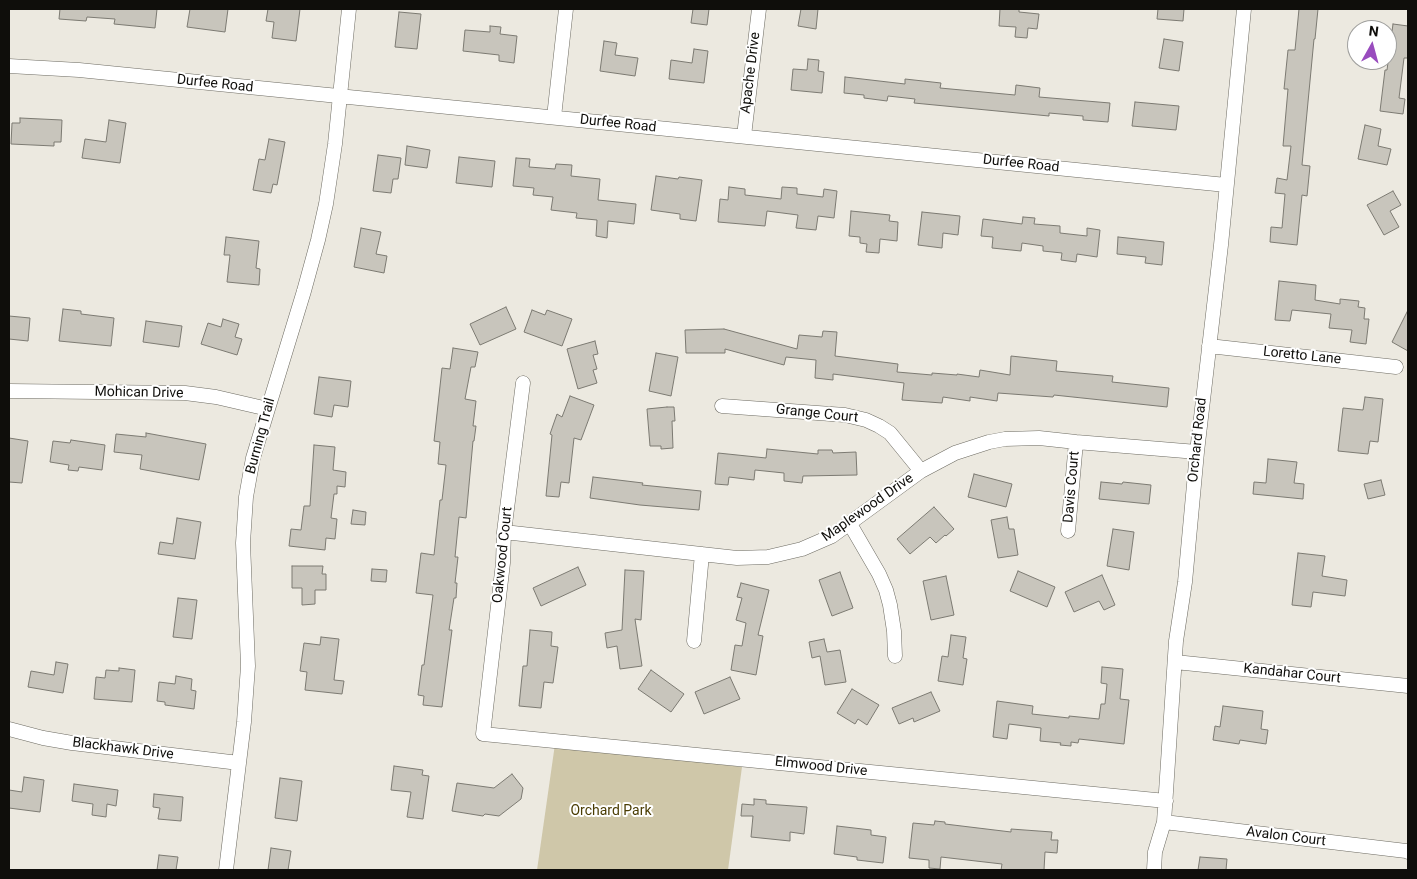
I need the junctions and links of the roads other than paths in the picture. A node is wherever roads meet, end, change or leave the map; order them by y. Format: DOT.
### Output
graph roads {
  1 [pos="348,9"];
  2 [pos="566,9"];
  3 [pos="759,9"];
  4 [pos="1244,9"];
  5 [pos="9,66"];
  6 [pos="340,96"];
  7 [pos="554,117"];
  8 [pos="744,136"];
  9 [pos="1226,185"];
  10 [pos="1209,346"];
  11 [pos="1396,367"];
  12 [pos="523,383"];
  13 [pos="9,391"];
  14 [pos="722,406"];
  15 [pos="268,409"];
  16 [pos="1076,442"];
  17 [pos="1197,452"];
  18 [pos="921,471"];
  19 [pos="850,524"];
  20 [pos="1068,531"];
  21 [pos="504,532"];
  22 [pos="702,554"];
  23 [pos="694,642"];
  24 [pos="895,656"];
  25 [pos="1175,662"];
  26 [pos="1408,685"];
  27 [pos="484,726"];
  28 [pos="9,729"];
  29 [pos="239,763"];
  30 [pos="1166,801"];
  31 [pos="1164,822"];
  32 [pos="1408,852"];
  33 [pos="226,870"];
  34 [pos="1154,870"];
  1 -- 6 [label="street, Burning Trail"];
  2 -- 7 [label="street"];
  3 -- 8 [label="street, Apache Drive"];
  4 -- 9 [label="street, Orchard Road"];
  5 -- 6 [label="street, Durfee Road"];
  6 -- 7 [label="street, Durfee Road"];
  6 -- 15 [label="street, Burning Trail"];
  7 -- 8 [label="street, Durfee Road"];
  8 -- 9 [label="street, Durfee Road"];
  9 -- 10 [label="street, Orchard Road"];
  10 -- 11 [label="street, Loretto Lane"];
  10 -- 17 [label="street, Orchard Road"];
  12 -- 21 [label="street, Oakwood Court"];
  13 -- 15 [label="street, Mohican Drive"];
  14 -- 18 [label="street, Grange Court"];
  15 -- 29 [label="street, Burning Trail"];
  16 -- 17 [label="street, Maplewood Drive"];
  16 -- 18 [label="street, Maplewood Drive"];
  16 -- 20 [label="street, Davis Court"];
  17 -- 25 [label="street, Orchard Road"];
  18 -- 19 [label="street, Maplewood Drive"];
  19 -- 22 [label="street, Maplewood Drive"];
  19 -- 24 [label="street"];
  21 -- 22 [label="street, Maplewood Drive"];
  21 -- 27 [label="street, Oakwood Court"];
  22 -- 23 [label="street"];
  25 -- 26 [label="street, Kandahar Court"];
  25 -- 30 [label="street, Orchard Road"];
  27 -- 30 [label="street, Elmwood Drive"];
  28 -- 29 [label="street, Blackhawk Drive"];
  29 -- 33 [label="street, Burning Trail"];
  30 -- 31 [label="street, Orchard Road"];
  31 -- 32 [label="street, Avalon Court"];
  31 -- 34 [label="street, Orchard Road"];
}
